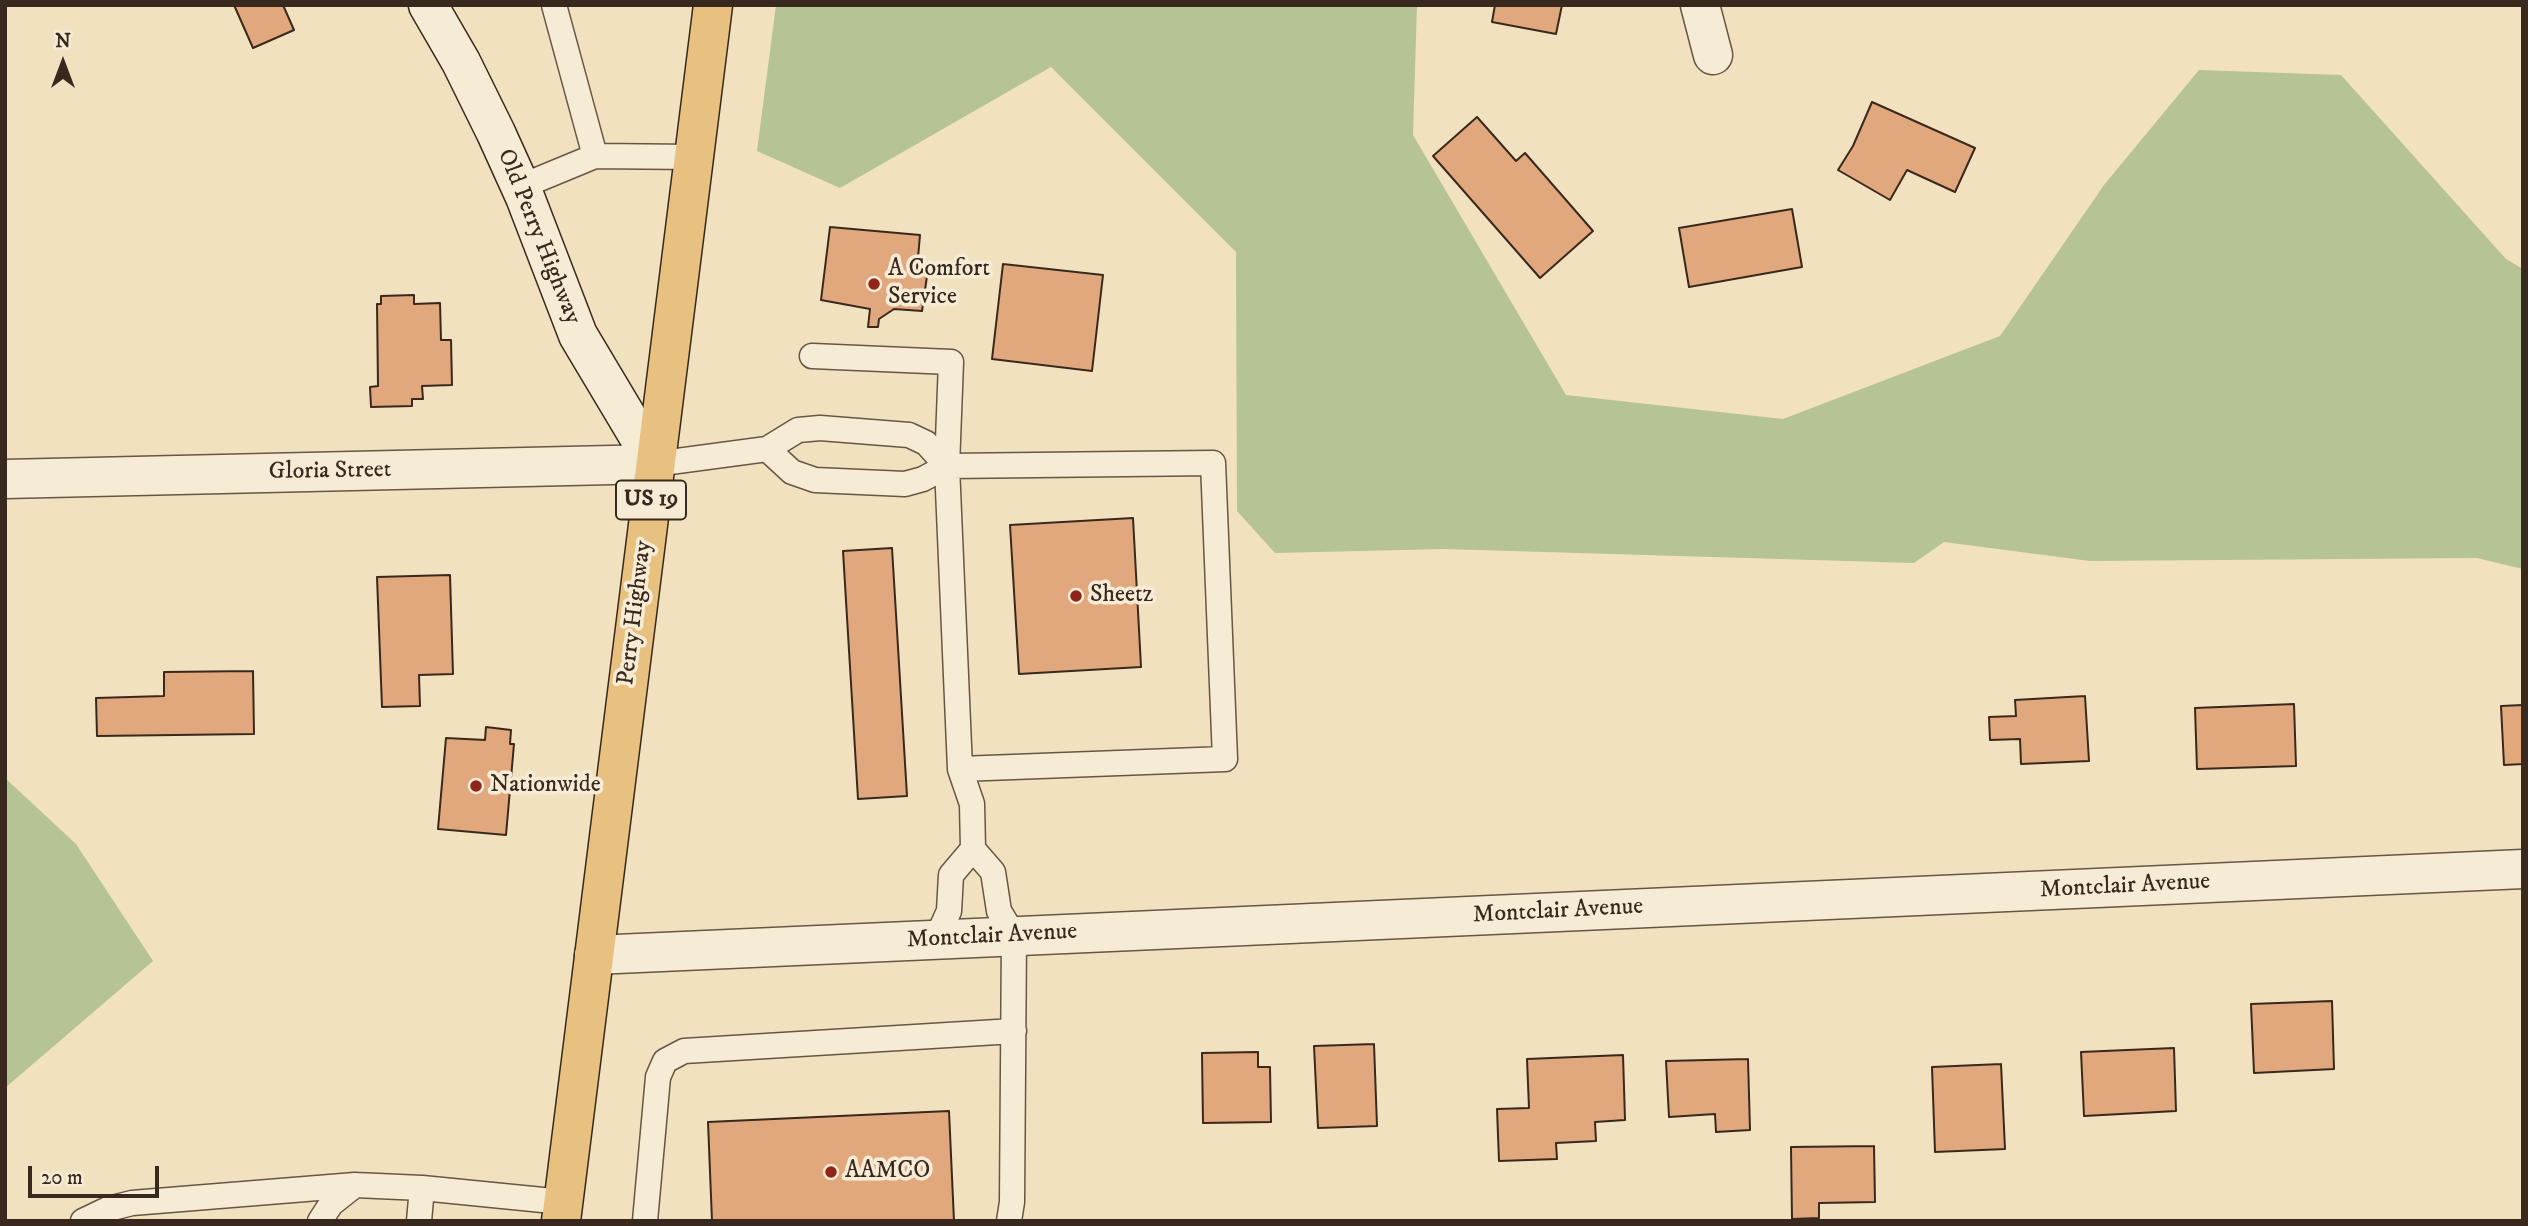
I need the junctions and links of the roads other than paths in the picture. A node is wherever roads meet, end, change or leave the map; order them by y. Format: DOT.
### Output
graph roads {
  1 [pos="428,5"];
  2 [pos="554,5"];
  3 [pos="713,5"];
  4 [pos="1700,5"];
  5 [pos="1713,55"];
  6 [pos="595,156"];
  7 [pos="694,157"];
  8 [pos="520,187"];
  9 [pos="812,356"];
  10 [pos="767,449"];
  11 [pos="655,464"];
  12 [pos="947,466"];
  13 [pos="5,479"];
  14 [pos="960,769"];
  15 [pos="973,849"];
  16 [pos="2523,869"];
  17 [pos="1014,936"];
  18 [pos="936,940"];
  19 [pos="594,955"];
  20 [pos="1014,1031"];
  21 [pos="355,1185"];
  22 [pos="422,1188"];
  23 [pos="562,1211"];
  24 [pos="83,1221"];
  25 [pos="320,1221"];
  26 [pos="419,1221"];
  27 [pos="645,1221"];
  28 [pos="1009,1221"];
  1 -- 8 [label="street, Old Perry Highway"];
  2 -- 6 [label="lane"];
  3 -- 7 [label="main road, Perry Highway / US 19"];
  4 -- 5 [label="street"];
  6 -- 7 [label="lane"];
  6 -- 8 [label="lane"];
  7 -- 11 [label="main road, Perry Highway / US 19"];
  8 -- 11 [label="street, Old Perry Highway"];
  9 -- 12 [label="lane"];
  10 -- 11 [label="lane"];
  10 -- 12 [label="lane"];
  10 -- 12 [label="lane"];
  11 -- 13 [label="street, Gloria Street"];
  11 -- 19 [label="main road, Perry Highway / US 19"];
  12 -- 14 [label="lane"];
  12 -- 14 [label="lane"];
  14 -- 15 [label="lane"];
  15 -- 17 [label="lane"];
  15 -- 18 [label="lane"];
  16 -- 17 [label="street, Montclair Avenue"];
  17 -- 18 [label="street, Montclair Avenue"];
  17 -- 20 [label="lane"];
  18 -- 19 [label="street, Montclair Avenue"];
  19 -- 23 [label="main road, Perry Highway / US 19"];
  20 -- 27 [label="lane"];
  20 -- 28 [label="lane"];
  21 -- 22 [label="lane"];
  21 -- 24 [label="lane"];
  21 -- 25 [label="lane"];
  22 -- 23 [label="lane"];
  22 -- 26 [label="lane"];
}
